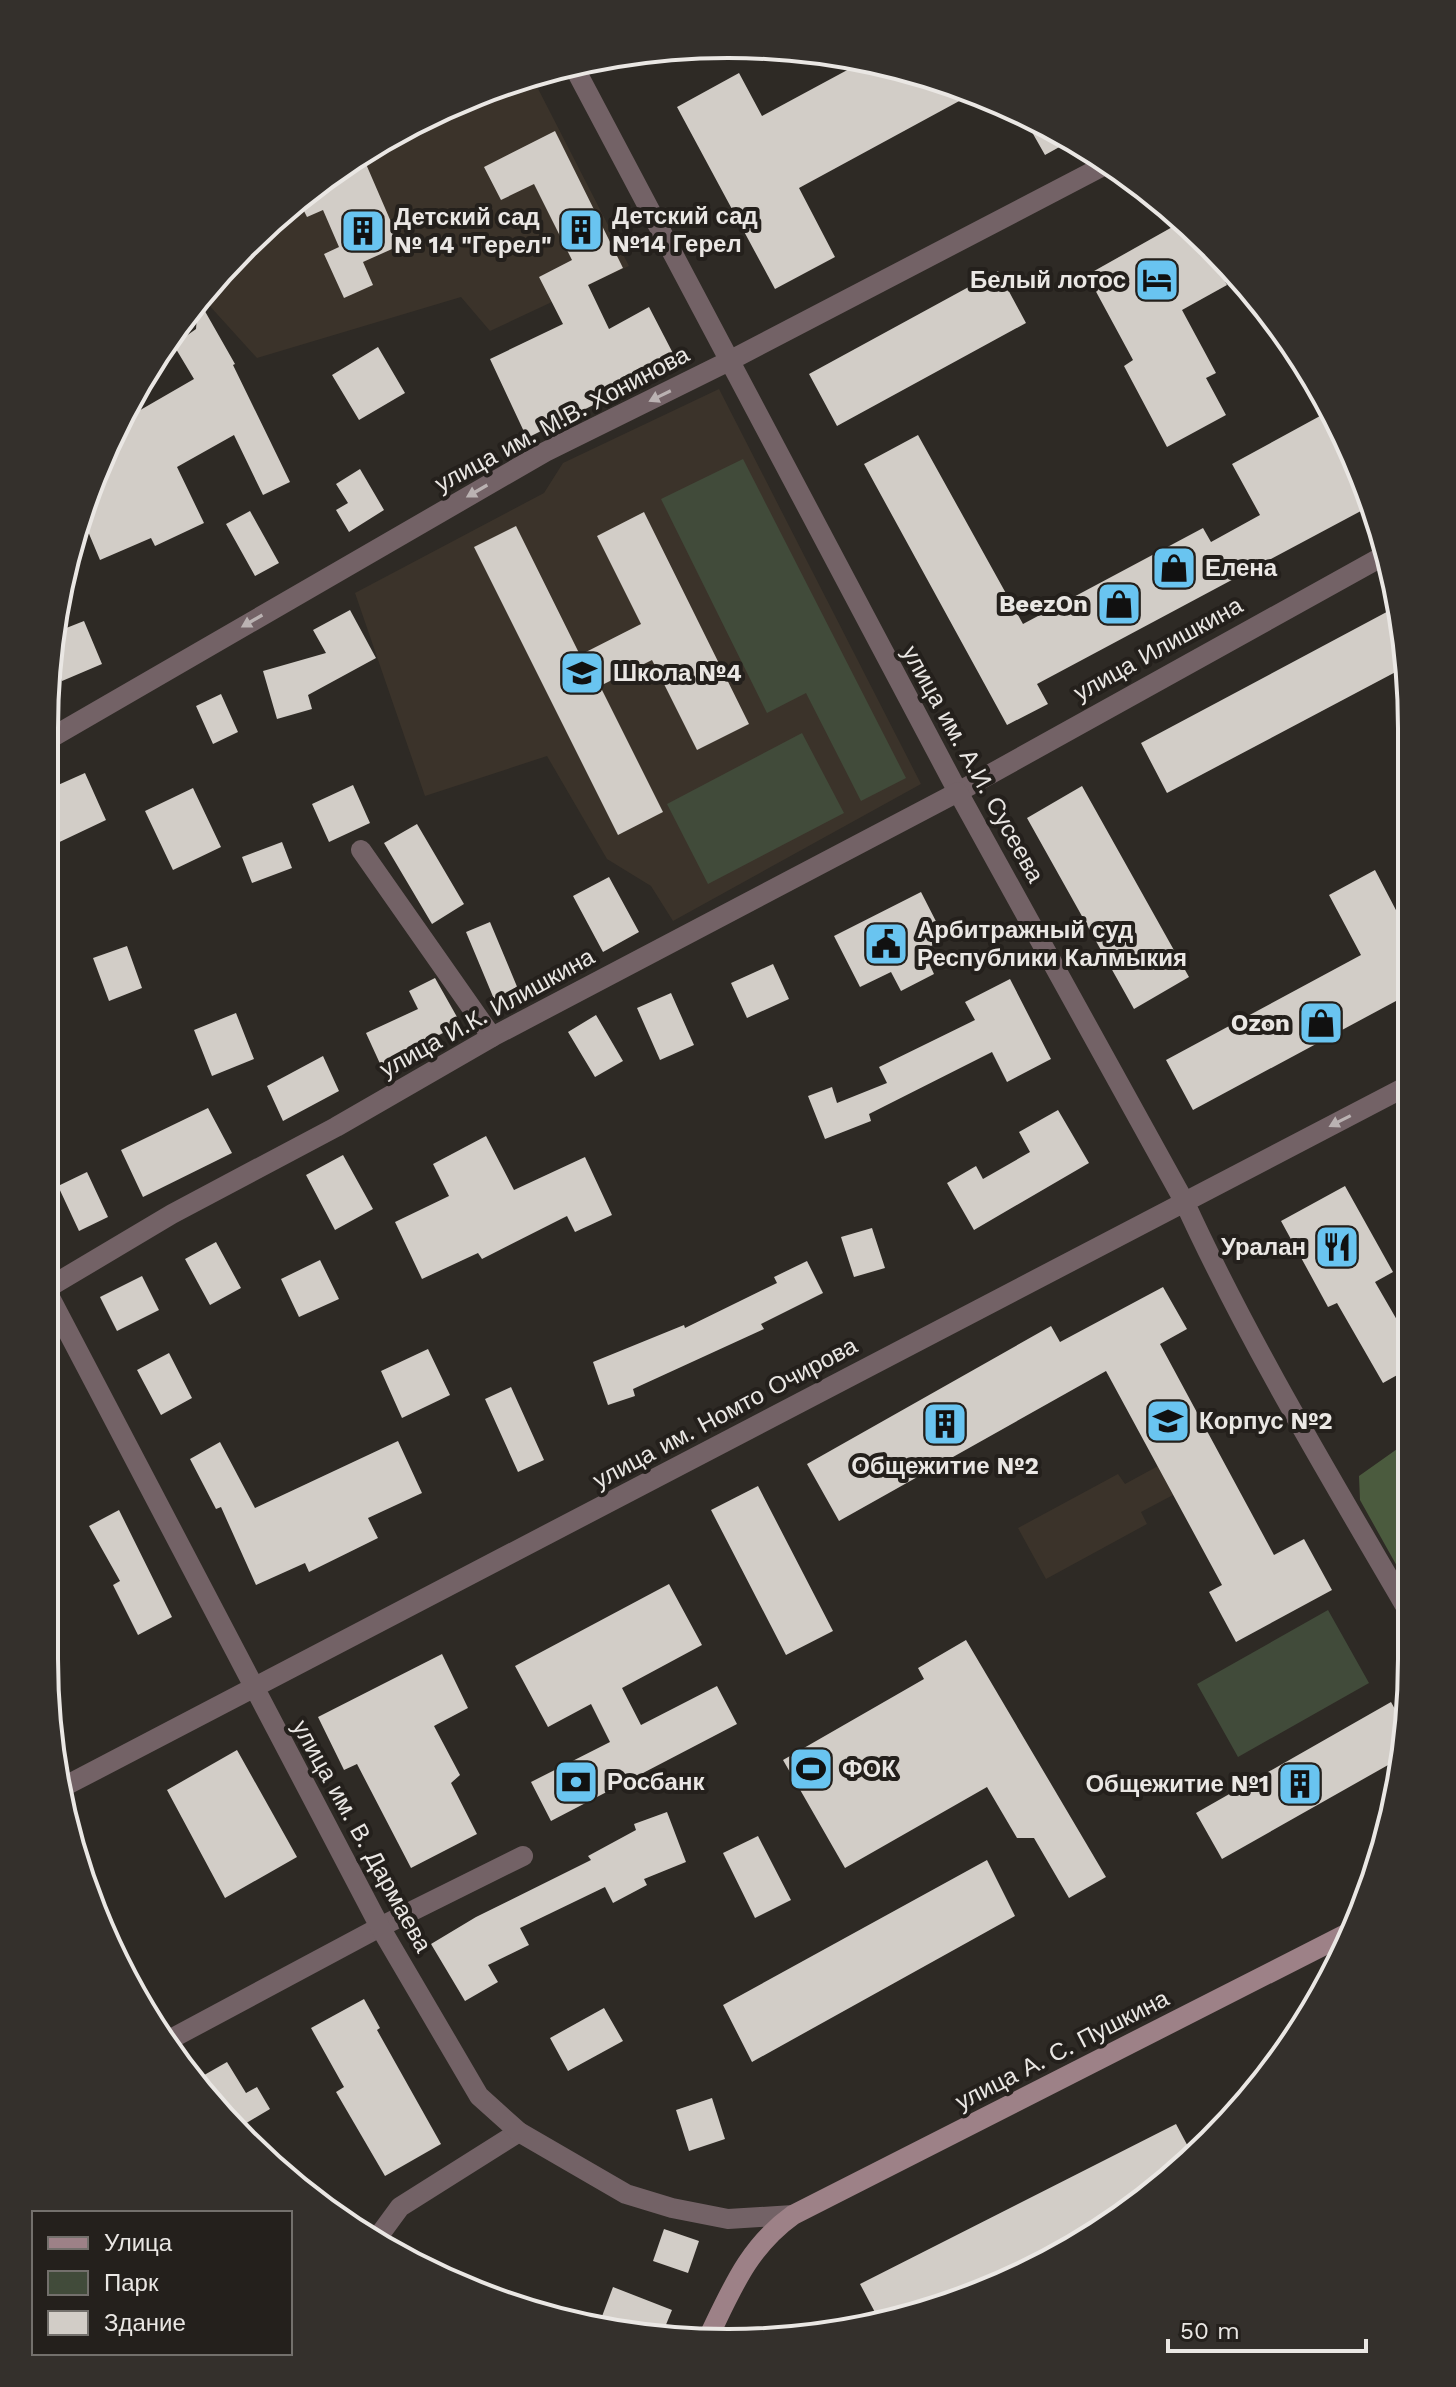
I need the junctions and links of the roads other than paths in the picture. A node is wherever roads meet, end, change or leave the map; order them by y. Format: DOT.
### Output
graph roads {
  1 [pos="578,75"];
  2 [pos="1097,169"];
  3 [pos="729,361"];
  4 [pos="1376,560"];
  5 [pos="58,734"];
  6 [pos="958,792"];
  7 [pos="361,850"];
  8 [pos="492,1037"];
  9 [pos="1398,1091"];
  10 [pos="1184,1201"];
  11 [pos="58,1283"];
  12 [pos="58,1313"];
  13 [pos="1398,1594"];
  14 [pos="253,1690"];
  15 [pos="70,1783"];
  16 [pos="523,1856"];
  17 [pos="380,1927"];
  18 [pos="1336,1939"];
  19 [pos="175,2037"];
  20 [pos="519,2132"];
  21 [pos="793,2215"];
  22 [pos="382,2232"];
  23 [pos="713,2329"];
  1 -- 3 [label="street, улица им. А.И. Сусеева"];
  2 -- 3 [label="street, улица им. М.В. Хонинова"];
  3 -- 5 [label="street, улица им. М.В. Хонинова, one-way"];
  3 -- 6 [label="street, улица им. А.И. Сусеева"];
  4 -- 6 [label="street, улица Илишкина"];
  6 -- 8 [label="street, улица И.К. Илишкина"];
  6 -- 10 [label="street, улица им. А.И. Сусеева"];
  7 -- 8 [label="street"];
  8 -- 11 [label="street, улица И.К. Илишкина"];
  9 -- 10 [label="street, улица им. Номто Очирова, one-way"];
  10 -- 13 [label="street, улица им. А.И. Сусеева"];
  10 -- 14 [label="street, улица им. Номто Очирова"];
  12 -- 14 [label="street, улица им. В. Дармаева"];
  14 -- 15 [label="street, улица им. Номто Очирова"];
  14 -- 17 [label="street, улица им. В. Дармаева"];
  16 -- 17 [label="street"];
  17 -- 19 [label="street"];
  17 -- 20 [label="street, улица им. В. Дармаева"];
  18 -- 21 [label="main road, улица А. С. Пушкина"];
  20 -- 21 [label="street, улица им. В. Дармаева"];
  20 -- 22 [label="street"];
  21 -- 23 [label="main road, улица А. С. Пушкина"];
}
